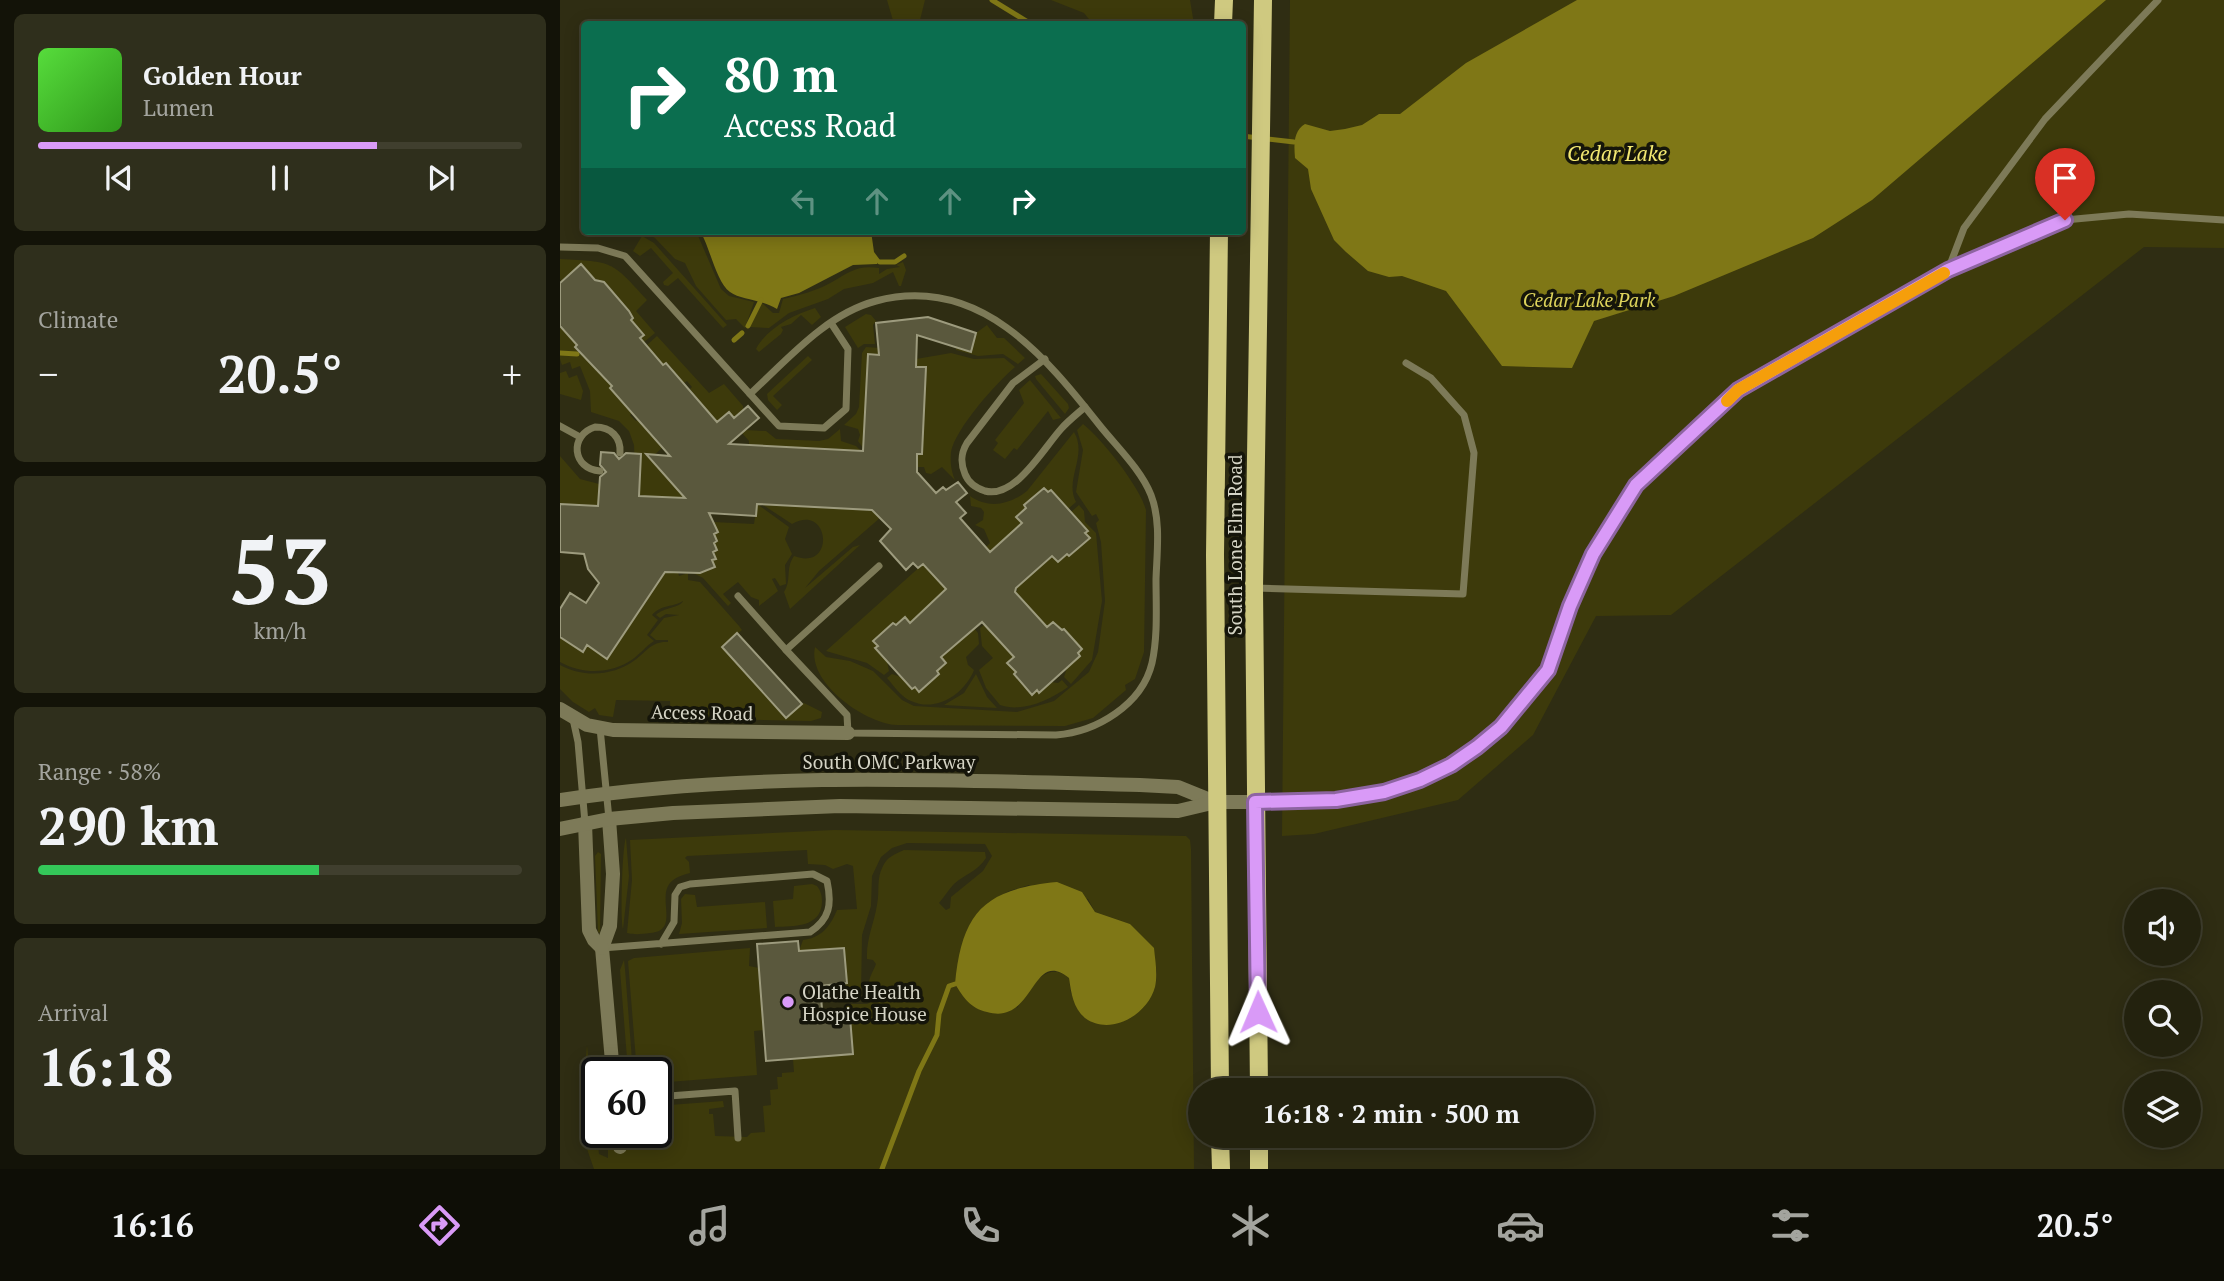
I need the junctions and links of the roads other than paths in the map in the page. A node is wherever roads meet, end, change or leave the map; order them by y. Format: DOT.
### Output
graph roads {
  1 [pos="1224,0"];
  2 [pos="1263,0"];
  3 [pos="2158,0"];
  4 [pos="1223,21"];
  5 [pos="2224,220"];
  6 [pos="1219,235"];
  7 [pos="560,247"];
  8 [pos="1948,270"];
  9 [pos="831,323"];
  10 [pos="1045,359"];
  11 [pos="1406,363"];
  12 [pos="750,394"];
  13 [pos="1086,407"];
  14 [pos="560,426"];
  15 [pos="580,437"];
  16 [pos="620,453"];
  17 [pos="600,471"];
  18 [pos="879,566"];
  19 [pos="1254,588"];
  20 [pos="737,596"];
  21 [pos="786,650"];
  22 [pos="560,709"];
  23 [pos="573,718"];
  24 [pos="600,728"];
  25 [pos="848,733"];
  26 [pos="606,793"];
  27 [pos="583,797"];
  28 [pos="560,800"];
  29 [pos="1216,802"];
  30 [pos="1255,802"];
  31 [pos="609,819"];
  32 [pos="585,823"];
  33 [pos="560,829"];
  34 [pos="661,944"];
  35 [pos="602,948"];
  36 [pos="612,1057"];
  37 [pos="1220,1078"];
  38 [pos="1259,1078"];
  39 [pos="672,1096"];
  40 [pos="738,1138"];
  41 [pos="1220,1148"];
  42 [pos="1259,1148"];
  43 [pos="1221,1169"];
  44 [pos="1259,1169"];
  1 -- 4 [label="main road"];
  2 -- 19 [label="main road, South Lone Elm Road"];
  3 -- 8 [label="lane"];
  5 -- 8 [label="lane"];
  6 -- 29 [label="main road, South Lone Elm Road"];
  7 -- 12 [label="lane"];
  8 -- 30 [label="lane"];
  9 -- 10 [label="lane"];
  9 -- 12 [label="lane"];
  9 -- 12 [label="lane"];
  10 -- 13 [label="lane"];
  10 -- 13 [label="lane"];
  11 -- 19 [label="lane"];
  13 -- 25 [label="lane"];
  14 -- 15 [label="lane"];
  15 -- 16 [label="lane"];
  15 -- 17 [label="lane"];
  18 -- 21 [label="lane"];
  19 -- 30 [label="main road, South Lone Elm Road"];
  20 -- 21 [label="lane"];
  21 -- 25 [label="lane"];
  22 -- 23 [label="street, Access Road"];
  23 -- 24 [label="street, Access Road"];
  23 -- 27 [label="lane"];
  24 -- 25 [label="street, Access Road"];
  24 -- 26 [label="lane"];
  26 -- 27 [label="street, South OMC Parkway"];
  26 -- 29 [label="street, South OMC Parkway"];
  26 -- 31 [label="lane"];
  27 -- 28 [label="street, South OMC Parkway"];
  27 -- 32 [label="lane"];
  29 -- 30 [label="street, South OMC Parkway"];
  29 -- 31 [label="street, South OMC Parkway"];
  29 -- 37 [label="main road, South Lone Elm Road"];
  30 -- 38 [label="main road, South Lone Elm Road"];
  31 -- 32 [label="street, South OMC Parkway"];
  31 -- 35 [label="street"];
  32 -- 33 [label="street, South OMC Parkway"];
  32 -- 35 [label="street"];
  34 -- 34 [label="lane"];
  34 -- 35 [label="lane"];
  35 -- 36 [label="street"];
  39 -- 40 [label="lane"];
  41 -- 43 [label="main road"];
  42 -- 44 [label="main road"];
}
